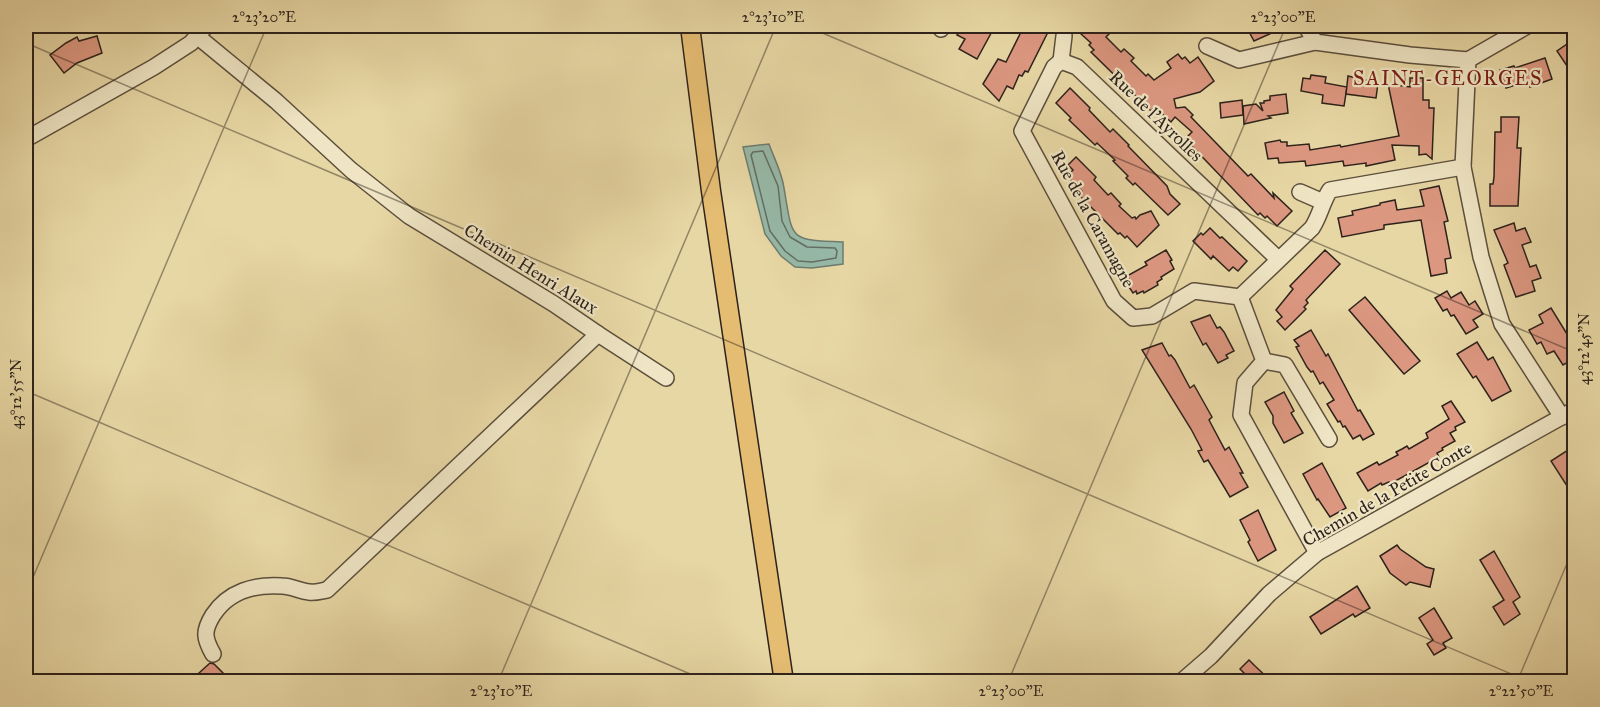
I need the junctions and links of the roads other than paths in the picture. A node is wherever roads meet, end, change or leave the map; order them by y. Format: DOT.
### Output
graph roads {
  1 [pos="681,26"];
  2 [pos="690,26"];
  3 [pos="1306,26"];
  4 [pos="1527,26"];
  5 [pos="202,31"];
  6 [pos="1064,36"];
  7 [pos="1315,42"];
  8 [pos="1207,46"];
  9 [pos="1468,60"];
  10 [pos="1061,61"];
  11 [pos="26,139"];
  12 [pos="1463,167"];
  13 [pos="711,191"];
  14 [pos="1299,192"];
  15 [pos="1323,202"];
  16 [pos="1278,260"];
  17 [pos="1240,297"];
  18 [pos="598,334"];
  19 [pos="1264,361"];
  20 [pos="666,378"];
  21 [pos="1568,413"];
  22 [pos="1329,440"];
  23 [pos="1317,553"];
  24 [pos="213,654"];
  25 [pos="784,681"];
  26 [pos="1181,681"];
  1 -- 13 [label="main road"];
  2 -- 13 [label="main road"];
  3 -- 7 [label="street"];
  4 -- 9 [label="street"];
  5 -- 11 [label="street"];
  5 -- 18 [label="street, Chemin Henri Alaux"];
  6 -- 10 [label="street"];
  7 -- 8 [label="street"];
  7 -- 9 [label="street"];
  9 -- 12 [label="street"];
  10 -- 16 [label="street, Rue de l'Ayrolles"];
  10 -- 17 [label="street, Rue de la Caramagne"];
  12 -- 15 [label="street"];
  12 -- 21 [label="street"];
  13 -- 25 [label="main road"];
  14 -- 15 [label="street"];
  15 -- 16 [label="street"];
  16 -- 17 [label="street"];
  17 -- 19 [label="street"];
  18 -- 20 [label="street"];
  18 -- 24 [label="street, Chemin Henri Alaux"];
  19 -- 22 [label="street"];
  19 -- 23 [label="street"];
  21 -- 23 [label="street, Chemin de la Petite Conte"];
  23 -- 26 [label="street, Chemin de la Petite Conte"];
}
